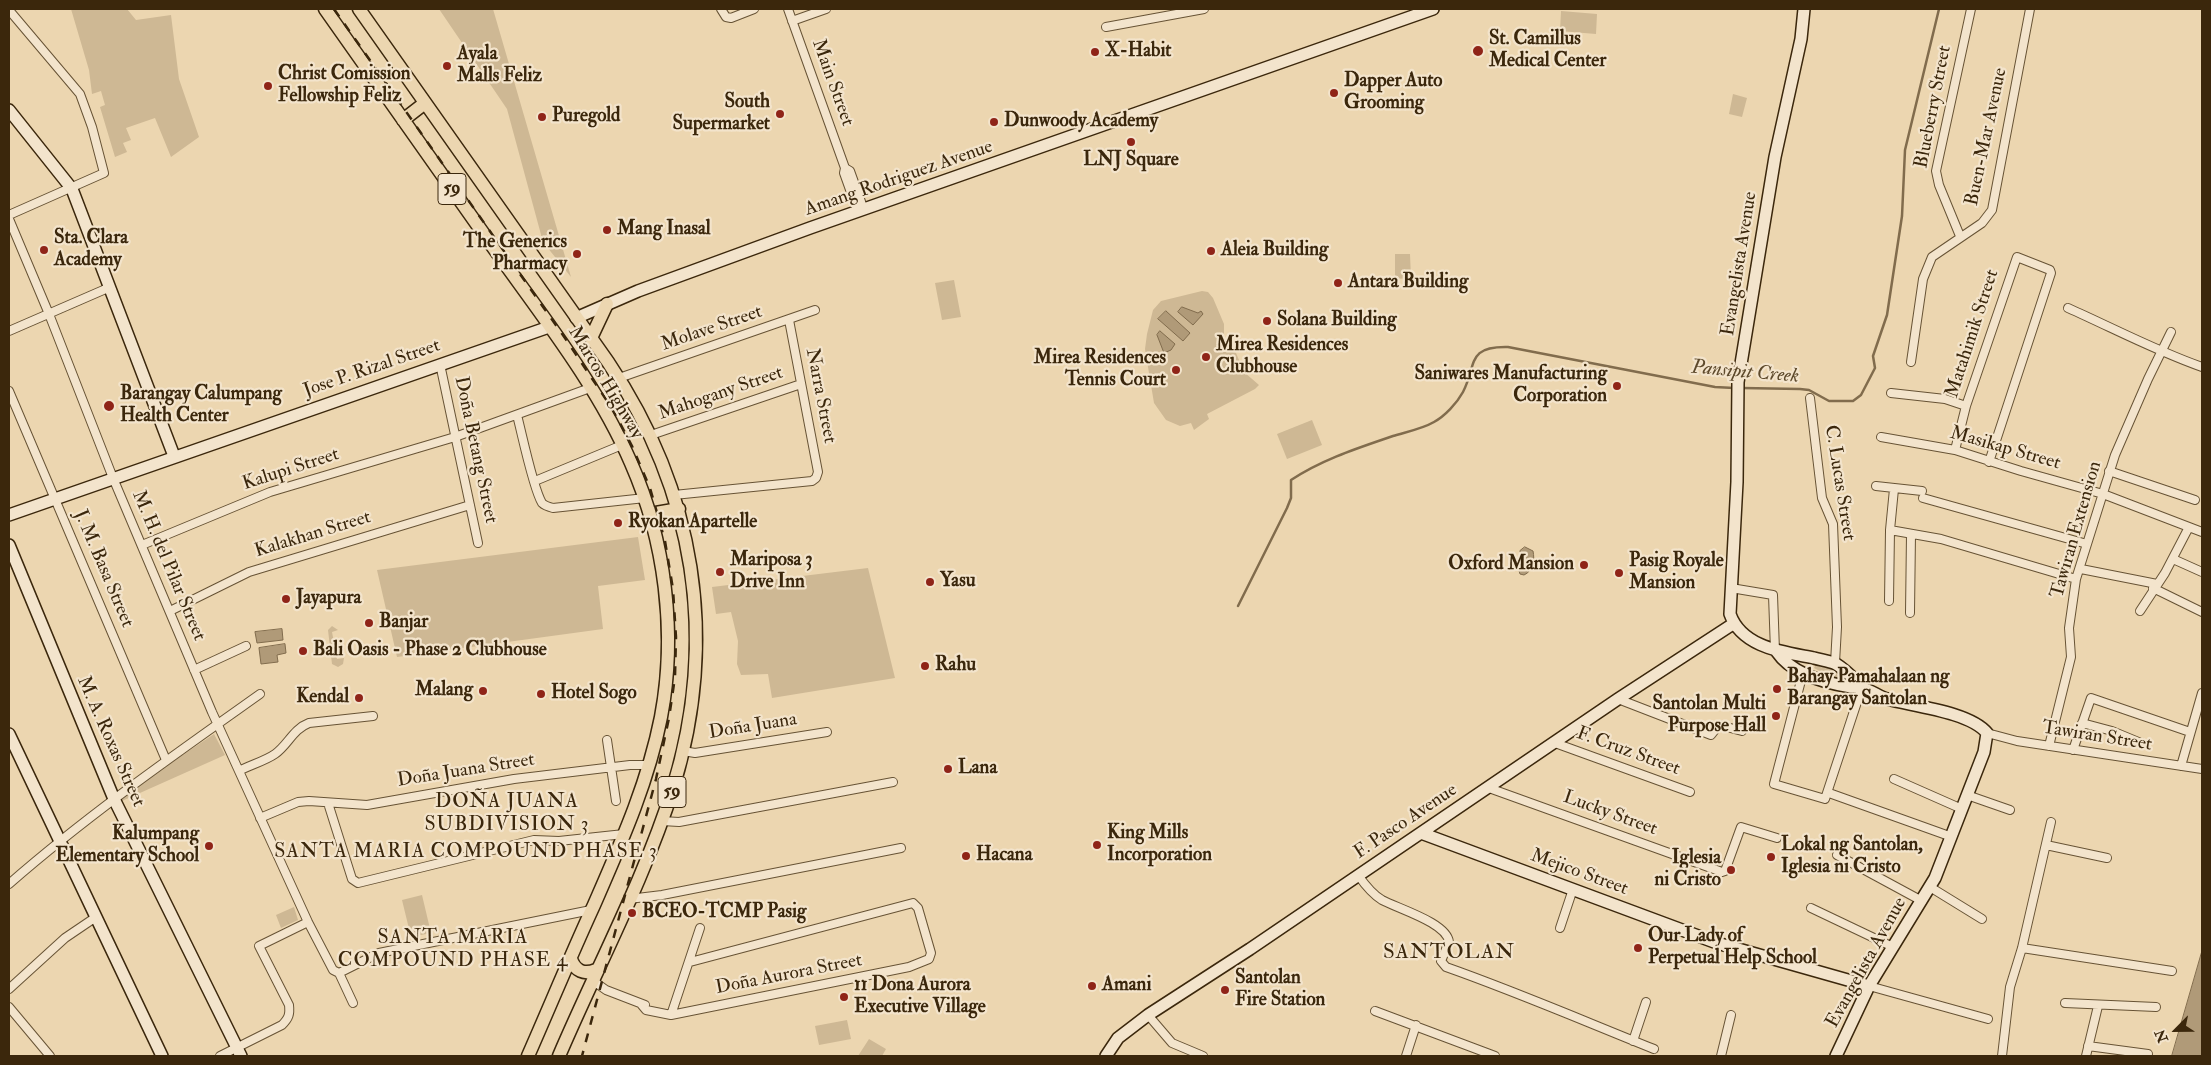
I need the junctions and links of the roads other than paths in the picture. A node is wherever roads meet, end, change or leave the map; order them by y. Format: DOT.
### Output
graph roads {
  1 [pos="325,9"];
  2 [pos="359,9"];
  3 [pos="754,9"];
  4 [pos="788,9"];
  5 [pos="826,9"];
  6 [pos="1204,9"];
  7 [pos="1434,9"];
  8 [pos="1804,9"];
  9 [pos="1971,9"];
  10 [pos="2030,9"];
  11 [pos="721,11"];
  12 [pos="12,12"];
  13 [pos="792,20"];
  14 [pos="1106,27"];
  15 [pos="425,102"];
  16 [pos="9,110"];
  17 [pos="402,120"];
  18 [pos="72,189"];
  19 [pos="861,211"];
  20 [pos="9,215"];
  21 [pos="9,219"];
  22 [pos="1960,236"];
  23 [pos="108,288"];
  24 [pos="606,304"];
  25 [pos="2068,308"];
  26 [pos="814,310"];
  27 [pos="49,314"];
  28 [pos="576,318"];
  29 [pos="788,320"];
  30 [pos="549,326"];
  31 [pos="9,331"];
  32 [pos="2171,332"];
  33 [pos="591,338"];
  34 [pos="2161,353"];
  35 [pos="1911,362"];
  36 [pos="440,364"];
  37 [pos="2202,367"];
  38 [pos="619,378"];
  39 [pos="801,384"];
  40 [pos="590,388"];
  41 [pos="9,391"];
  42 [pos="1891,393"];
  43 [pos="1810,398"];
  44 [pos="1966,406"];
  45 [pos="517,415"];
  46 [pos="651,435"];
  47 [pos="455,437"];
  48 [pos="1881,437"];
  49 [pos="622,444"];
  50 [pos="1954,450"];
  51 [pos="174,456"];
  52 [pos="1989,462"];
  53 [pos="2109,471"];
  54 [pos="113,478"];
  55 [pos="535,480"];
  56 [pos="1876,486"];
  57 [pos="1894,488"];
  58 [pos="2104,494"];
  59 [pos="674,495"];
  60 [pos="645,498"];
  61 [pos="56,499"];
  62 [pos="2195,500"];
  63 [pos="470,505"];
  64 [pos="678,509"];
  65 [pos="650,514"];
  66 [pos="9,516"];
  67 [pos="2189,527"];
  68 [pos="1890,530"];
  69 [pos="2202,532"];
  70 [pos="1911,534"];
  71 [pos="478,543"];
  72 [pos="2087,544"];
  73 [pos="9,545"];
  74 [pos="142,545"];
  75 [pos="2172,559"];
  76 [pos="2081,569"];
  77 [pos="2202,572"];
  78 [pos="2076,579"];
  79 [pos="2155,586"];
  80 [pos="1731,588"];
  81 [pos="1889,600"];
  82 [pos="170,611"];
  83 [pos="2140,611"];
  84 [pos="2202,612"];
  85 [pos="1910,613"];
  86 [pos="1733,624"];
  87 [pos="246,646"];
  88 [pos="1776,652"];
  89 [pos="1835,663"];
  90 [pos="194,670"];
  91 [pos="1803,673"];
  92 [pos="1862,687"];
  93 [pos="2202,693"];
  94 [pos="260,694"];
  95 [pos="1618,699"];
  96 [pos="373,716"];
  97 [pos="2082,723"];
  98 [pos="218,724"];
  99 [pos="1742,731"];
  100 [pos="827,732"];
  101 [pos="2190,732"];
  102 [pos="1987,733"];
  103 [pos="9,734"];
  104 [pos="607,740"];
  105 [pos="1554,743"];
  106 [pos="2141,743"];
  107 [pos="2049,746"];
  108 [pos="2073,750"];
  109 [pos="683,751"];
  110 [pos="166,760"];
  111 [pos="650,765"];
  112 [pos="2181,766"];
  113 [pos="612,767"];
  114 [pos="2202,769"];
  115 [pos="239,771"];
  116 [pos="1894,779"];
  117 [pos="893,782"];
  118 [pos="1489,788"];
  119 [pos="1690,792"];
  120 [pos="1829,793"];
  121 [pos="1967,795"];
  122 [pos="114,799"];
  123 [pos="616,801"];
  124 [pos="328,803"];
  125 [pos="1962,809"];
  126 [pos="2010,810"];
  127 [pos="260,818"];
  128 [pos="662,821"];
  129 [pos="2051,822"];
  130 [pos="1421,833"];
  131 [pos="624,834"];
  132 [pos="1952,836"];
  133 [pos="1777,838"];
  134 [pos="58,840"];
  135 [pos="2046,845"];
  136 [pos="900,848"];
  137 [pos="1837,855"];
  138 [pos="2107,858"];
  139 [pos="1358,875"];
  140 [pos="9,884"];
  141 [pos="1930,887"];
  142 [pos="1574,889"];
  143 [pos="629,899"];
  144 [pos="1922,901"];
  145 [pos="1811,908"];
  146 [pos="591,910"];
  147 [pos="96,917"];
  148 [pos="1982,919"];
  149 [pos="308,922"];
  150 [pos="700,928"];
  151 [pos="1560,928"];
  152 [pos="1893,948"];
  153 [pos="2022,948"];
  154 [pos="571,959"];
  155 [pos="690,962"];
  156 [pos="2172,971"];
  157 [pos="339,973"];
  158 [pos="564,975"];
  159 [pos="592,979"];
  160 [pos="1869,986"];
  161 [pos="9,989"];
  162 [pos="1646,1002"];
  163 [pos="353,1003"];
  164 [pos="2065,1003"];
  165 [pos="2098,1006"];
  166 [pos="9,1007"];
  167 [pos="2156,1007"];
  168 [pos="1375,1011"];
  169 [pos="671,1015"];
  170 [pos="1148,1015"];
  171 [pos="1732,1015"];
  172 [pos="1988,1019"];
  173 [pos="1416,1025"];
  174 [pos="1633,1041"];
  175 [pos="2088,1046"];
  176 [pos="1654,1049"];
  177 [pos="239,1052"];
  178 [pos="2148,1054"];
  179 [pos="50,1056"];
  180 [pos="162,1056"];
  181 [pos="220,1056"];
  182 [pos="528,1056"];
  183 [pos="559,1056"];
  184 [pos="1106,1056"];
  185 [pos="1203,1056"];
  186 [pos="1406,1056"];
  187 [pos="1495,1056"];
  188 [pos="1721,1056"];
  189 [pos="1836,1056"];
  190 [pos="2002,1056"];
  191 [pos="2086,1056"];
  1 -- 17 [label="main road, Marcos Highway / 59"];
  2 -- 15 [label="main road, Marcos Highway / 59"];
  3 -- 11 [label="street"];
  4 -- 13 [label="street, Main Street"];
  5 -- 13 [label="street"];
  6 -- 14 [label="street"];
  7 -- 19 [label="street, Amang Rodriguez Avenue"];
  8 -- 80 [label="street, Evangelista Avenue"];
  9 -- 22 [label="street, Blueberry Street"];
  10 -- 22 [label="street, Buen-Mar Avenue"];
  12 -- 18 [label="street"];
  13 -- 19 [label="street, Main Street"];
  15 -- 17 [label="main road"];
  15 -- 28 [label="main road, Marcos Highway / 59"];
  16 -- 18 [label="street"];
  17 -- 30 [label="main road, Marcos Highway / 59"];
  18 -- 20 [label="street"];
  18 -- 23 [label="street"];
  19 -- 24 [label="street, Amang Rodriguez Avenue"];
  21 -- 27 [label="street, M. H. del Pilar Street"];
  22 -- 35 [label="street, Buen-Mar Avenue"];
  23 -- 27 [label="street"];
  23 -- 51 [label="street"];
  24 -- 28 [label="street, Amang Rodriguez Avenue"];
  24 -- 33 [label="main road"];
  25 -- 34 [label="street"];
  26 -- 29 [label="street, Molave Street"];
  27 -- 31 [label="street"];
  27 -- 54 [label="street, M. H. del Pilar Street"];
  28 -- 33 [label="main road, Marcos Highway / 59"];
  29 -- 38 [label="street, Molave Street"];
  29 -- 39 [label="street, Narra Street"];
  30 -- 36 [label="street, Jose P. Rizal Street"];
  30 -- 40 [label="main road, Marcos Highway / 59"];
  32 -- 34 [label="street, Tawiran Extension"];
  33 -- 38 [label="main road, Marcos Highway / 59"];
  34 -- 37 [label="street"];
  34 -- 53 [label="street, Tawiran Extension"];
  36 -- 47 [label="street, Doña Betang Street"];
  36 -- 51 [label="street, Jose P. Rizal Street"];
  38 -- 46 [label="main road, Marcos Highway / 59"];
  39 -- 46 [label="street, Mahogany Street"];
  39 -- 59 [label="street, Narra Street"];
  40 -- 45 [label="street"];
  40 -- 49 [label="main road, Marcos Highway / 59"];
  41 -- 61 [label="street, J. M. Basa Street"];
  42 -- 44 [label="street"];
  43 -- 89 [label="street, C. Lucas Street"];
  44 -- 50 [label="street, Matahimik Street"];
  44 -- 52 [label="street, Matahimik Street"];
  45 -- 47 [label="street"];
  45 -- 55 [label="street"];
  46 -- 59 [label="main road, Marcos Highway / 59"];
  47 -- 63 [label="street, Doña Betang Street"];
  47 -- 74 [label="street, Kalupi Street"];
  48 -- 50 [label="street, Masikap Street"];
  49 -- 55 [label="street"];
  49 -- 60 [label="main road, Marcos Highway / 59"];
  50 -- 52 [label="street, Masikap Street"];
  51 -- 54 [label="street, Jose P. Rizal Street"];
  52 -- 58 [label="street, Masikap Street"];
  53 -- 58 [label="street, Tawiran Extension"];
  53 -- 62 [label="street"];
  54 -- 61 [label="street, Jose P. Rizal Street"];
  54 -- 74 [label="street, M. H. del Pilar Street"];
  55 -- 60 [label="street"];
  56 -- 57 [label="street"];
  57 -- 68 [label="street"];
  57 -- 72 [label="street"];
  58 -- 67 [label="street, Masikap Street"];
  58 -- 72 [label="street, Tawiran Extension"];
  59 -- 64 [label="main road, Marcos Highway / 59"];
  60 -- 65 [label="main road, Marcos Highway / 59"];
  61 -- 66 [label="street, Jose P. Rizal Street"];
  61 -- 110 [label="street, J. M. Basa Street"];
  63 -- 71 [label="street, Doña Betang Street"];
  63 -- 82 [label="street, Kalakhan Street"];
  64 -- 65 [label="main road"];
  64 -- 109 [label="main road, Marcos Highway / 59"];
  65 -- 111 [label="main road, Marcos Highway / 59"];
  67 -- 69 [label="street, Masikap Street"];
  67 -- 75 [label="street"];
  68 -- 70 [label="street"];
  68 -- 81 [label="street"];
  70 -- 78 [label="street"];
  70 -- 85 [label="street"];
  72 -- 76 [label="street, Tawiran Extension"];
  73 -- 122 [label="street, M. A. Roxas Street"];
  74 -- 82 [label="street, M. H. del Pilar Street"];
  75 -- 77 [label="street"];
  75 -- 79 [label="street"];
  76 -- 78 [label="street, Tawiran Extension"];
  76 -- 79 [label="street"];
  78 -- 107 [label="street, Tawiran Extension"];
  79 -- 83 [label="street"];
  79 -- 84 [label="street"];
  80 -- 86 [label="street, Evangelista Avenue"];
  80 -- 88 [label="street"];
  82 -- 90 [label="street, M. H. del Pilar Street"];
  86 -- 88 [label="street"];
  86 -- 95 [label="street, F. Pasco Avenue"];
  87 -- 90 [label="street"];
  88 -- 89 [label="street"];
  88 -- 91 [label="street"];
  89 -- 92 [label="street"];
  90 -- 98 [label="street, M. H. del Pilar Street"];
  91 -- 92 [label="street"];
  91 -- 120 [label="street"];
  92 -- 102 [label="street"];
  92 -- 120 [label="street"];
  93 -- 101 [label="street"];
  94 -- 98 [label="street"];
  95 -- 99 [label="street"];
  95 -- 105 [label="street, F. Pasco Avenue"];
  96 -- 115 [label="street"];
  97 -- 101 [label="street"];
  97 -- 106 [label="street"];
  97 -- 108 [label="street"];
  98 -- 110 [label="street"];
  98 -- 115 [label="street, M. H. del Pilar Street"];
  100 -- 109 [label="street, Doña Juana"];
  101 -- 112 [label="street"];
  102 -- 107 [label="street, Tawiran Street"];
  102 -- 121 [label="street, Evangelista Avenue"];
  103 -- 134 [label="street"];
  104 -- 113 [label="street"];
  105 -- 118 [label="street, F. Pasco Avenue"];
  105 -- 119 [label="street, F. Cruz Street"];
  107 -- 108 [label="street, Tawiran Street"];
  108 -- 112 [label="street, Tawiran Street"];
  109 -- 128 [label="main road, Marcos Highway / 59"];
  110 -- 122 [label="street"];
  111 -- 113 [label="street, Doña Juana Street"];
  111 -- 131 [label="main road, Marcos Highway / 59"];
  112 -- 114 [label="street, Tawiran Street"];
  113 -- 123 [label="street"];
  113 -- 124 [label="street, Doña Juana Street"];
  115 -- 127 [label="street, M. H. del Pilar Street"];
  116 -- 125 [label="street"];
  117 -- 128 [label="street"];
  118 -- 130 [label="street, F. Pasco Avenue"];
  118 -- 133 [label="street, Lucky Street"];
  120 -- 132 [label="street"];
  121 -- 125 [label="street, Evangelista Avenue"];
  121 -- 126 [label="street"];
  122 -- 134 [label="street"];
  122 -- 177 [label="street, M. A. Roxas Street"];
  124 -- 127 [label="street, Doña Juana Street"];
  124 -- 131 [label="street"];
  125 -- 132 [label="street, Evangelista Avenue"];
  127 -- 149 [label="street, M. H. del Pilar Street"];
  128 -- 143 [label="main road, Marcos Highway / 59"];
  129 -- 135 [label="street"];
  130 -- 139 [label="street, F. Pasco Avenue"];
  130 -- 142 [label="street, Mejico Street"];
  131 -- 146 [label="main road, Marcos Highway / 59"];
  132 -- 141 [label="street, Evangelista Avenue"];
  134 -- 140 [label="street"];
  134 -- 147 [label="street"];
  135 -- 138 [label="street"];
  135 -- 153 [label="street"];
  136 -- 143 [label="street"];
  137 -- 144 [label="street"];
  139 -- 170 [label="street, F. Pasco Avenue"];
  139 -- 174 [label="street"];
  141 -- 144 [label="street, Evangelista Avenue"];
  141 -- 148 [label="street"];
  142 -- 151 [label="street"];
  142 -- 160 [label="street, Mejico Street"];
  143 -- 159 [label="main road, Marcos Highway / 59"];
  144 -- 152 [label="street, Evangelista Avenue"];
  145 -- 152 [label="street"];
  146 -- 154 [label="main road, Marcos Highway / 59"];
  146 -- 157 [label="street"];
  147 -- 161 [label="street"];
  147 -- 180 [label="street"];
  149 -- 157 [label="street, M. H. del Pilar Street"];
  149 -- 177 [label="street"];
  150 -- 155 [label="street"];
  152 -- 160 [label="street, Evangelista Avenue"];
  153 -- 156 [label="street"];
  153 -- 190 [label="street"];
  154 -- 158 [label="main road, Marcos Highway / 59"];
  154 -- 159 [label="main road"];
  155 -- 169 [label="street"];
  155 -- 169 [label="street, Doña Aurora Street"];
  157 -- 163 [label="street, M. H. del Pilar Street"];
  158 -- 159 [label="main road"];
  158 -- 182 [label="main road, Marcos Highway / 59"];
  159 -- 169 [label="street, Doña Aurora Street"];
  159 -- 183 [label="main road, Marcos Highway / 59"];
  160 -- 172 [label="street"];
  160 -- 189 [label="street, Evangelista Avenue"];
  162 -- 174 [label="street"];
  164 -- 165 [label="street"];
  165 -- 167 [label="street"];
  165 -- 175 [label="street"];
  166 -- 179 [label="street"];
  168 -- 173 [label="street"];
  170 -- 184 [label="street, F. Pasco Avenue"];
  170 -- 185 [label="street"];
  171 -- 188 [label="street"];
  173 -- 186 [label="street"];
  173 -- 187 [label="street"];
  174 -- 176 [label="street"];
  175 -- 178 [label="street"];
  175 -- 191 [label="street"];
  177 -- 181 [label="street"];
}
